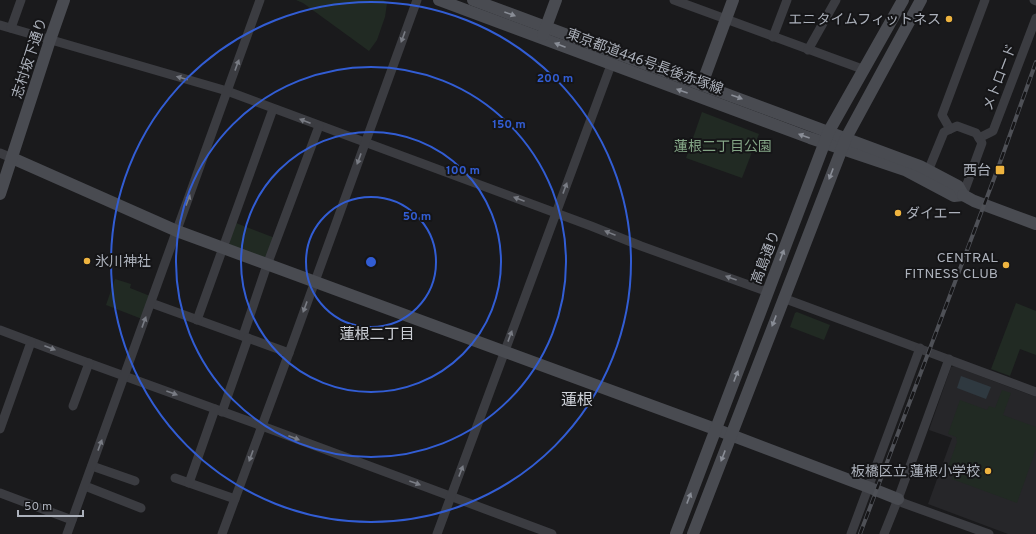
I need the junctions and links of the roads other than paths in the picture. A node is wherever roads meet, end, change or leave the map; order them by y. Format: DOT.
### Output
graph roads {
  1 [pos="21,0"];
  2 [pos="64,0"];
  3 [pos="260,0"];
  4 [pos="417,0"];
  5 [pos="439,0"];
  6 [pos="473,0"];
  7 [pos="556,0"];
  8 [pos="677,0"];
  9 [pos="733,0"];
  10 [pos="787,0"];
  11 [pos="836,0"];
  12 [pos="903,0"];
  13 [pos="921,0"];
  14 [pos="985,0"];
  15 [pos="1036,18"];
  16 [pos="726,19"];
  17 [pos="0,25"];
  18 [pos="11,28"];
  19 [pos="544,33"];
  20 [pos="773,37"];
  21 [pos="50,40"];
  22 [pos="808,50"];
  23 [pos="611,65"];
  24 [pos="864,70"];
  25 [pos="702,84"];
  26 [pos="227,91"];
  27 [pos="273,109"];
  28 [pos="319,126"];
  29 [pos="950,128"];
  30 [pos="829,131"];
  31 [pos="846,138"];
  32 [pos="979,138"];
  33 [pos="365,143"];
  34 [pos="824,143"];
  35 [pos="841,149"];
  36 [pos="0,153"];
  37 [pos="12,158"];
  38 [pos="926,175"];
  39 [pos="0,194"];
  40 [pos="962,195"];
  41 [pos="555,213"];
  42 [pos="1036,224"];
  43 [pos="177,231"];
  44 [pos="223,248"];
  45 [pos="267,265"];
  46 [pos="314,282"];
  47 [pos="768,292"];
  48 [pos="783,298"];
  49 [pos="151,303"];
  50 [pos="197,320"];
  51 [pos="0,330"];
  52 [pos="246,337"];
  53 [pos="32,342"];
  54 [pos="920,348"];
  55 [pos="504,352"];
  56 [pos="289,353"];
  57 [pos="949,359"];
  58 [pos="89,363"];
  59 [pos="125,376"];
  60 [pos="1036,392"];
  61 [pos="73,406"];
  62 [pos="218,410"];
  63 [pos="262,426"];
  64 [pos="0,429"];
  65 [pos="715,430"];
  66 [pos="731,436"];
  67 [pos="92,466"];
  68 [pos="176,478"];
  69 [pos="135,481"];
  70 [pos="189,483"];
  71 [pos="84,486"];
  72 [pos="868,486"];
  73 [pos="0,493"];
  74 [pos="451,496"];
  75 [pos="235,499"];
  76 [pos="898,499"];
  77 [pos="141,508"];
  78 [pos="72,520"];
  79 [pos="67,534"];
  80 [pos="222,534"];
  81 [pos="437,534"];
  82 [pos="552,534"];
  83 [pos="676,534"];
  84 [pos="693,534"];
  85 [pos="851,534"];
  86 [pos="884,534"];
  87 [pos="989,534"];
  1 -- 18 [label="street"];
  2 -- 21 [label="main road, 志村坂下通り"];
  26 -- 3 [label="street, one-way"];
  4 -- 33 [label="street, one-way"];
  5 -- 19 [label="main road, 東京都道446号長後赤塚線"];
  6 -- 19 [label="main road, 東京都道446号長後赤塚線, one-way"];
  7 -- 19 [label="main road"];
  8 -- 16 [label="street"];
  9 -- 16 [label="main road"];
  10 -- 20 [label="street"];
  11 -- 22 [label="street"];
  12 -- 24 [label="main road, 高島通り"];
  13 -- 31 [label="main road"];
  14 -- 29 [label="street"];
  15 -- 32 [label="street, メトロード"];
  16 -- 20 [label="street"];
  16 -- 25 [label="main road"];
  17 -- 18 [label="street"];
  18 -- 21 [label="street"];
  23 -- 19 [label="main road, 東京都道446号長後赤塚線, one-way"];
  19 -- 25 [label="main road, 東京都道446号長後赤塚線"];
  20 -- 22 [label="street"];
  26 -- 21 [label="street, one-way"];
  21 -- 37 [label="main road, 志村坂下通り"];
  22 -- 24 [label="street"];
  34 -- 23 [label="main road, 東京都道446号長後赤塚線, one-way"];
  41 -- 23 [label="street, one-way"];
  24 -- 30 [label="main road, 高島通り"];
  25 -- 30 [label="main road, 東京都道446号長後赤塚線, one-way"];
  26 -- 27 [label="street"];
  43 -- 26 [label="street, one-way"];
  28 -- 27 [label="street, one-way"];
  27 -- 44 [label="street"];
  28 -- 33 [label="street"];
  28 -- 45 [label="street"];
  29 -- 32 [label="street"];
  29 -- 38 [label="street"];
  30 -- 31 [label="main road, 東京都道446号長後赤塚線"];
  30 -- 34 [label="main road, 高島通り"];
  31 -- 35 [label="main road"];
  31 -- 38 [label="main road, 東京都道446号長後赤塚線"];
  32 -- 40 [label="street"];
  41 -- 33 [label="street, one-way"];
  33 -- 46 [label="street, one-way"];
  34 -- 35 [label="main road, 東京都道446号長後赤塚線"];
  47 -- 34 [label="main road, 高島通り, one-way"];
  35 -- 38 [label="main road, 東京都道446号長後赤塚線"];
  35 -- 48 [label="main road, one-way"];
  36 -- 37 [label="street"];
  37 -- 39 [label="main road, 志村坂下通り"];
  37 -- 43 [label="main road"];
  38 -- 40 [label="main road"];
  40 -- 42 [label="main road"];
  47 -- 41 [label="street, one-way"];
  55 -- 41 [label="street, one-way"];
  43 -- 44 [label="main road"];
  43 -- 49 [label="street"];
  44 -- 45 [label="main road"];
  44 -- 50 [label="street"];
  45 -- 46 [label="main road"];
  45 -- 52 [label="street"];
  46 -- 55 [label="main road"];
  46 -- 56 [label="street, one-way"];
  65 -- 47 [label="main road, 高島通り, one-way"];
  48 -- 54 [label="street"];
  48 -- 66 [label="main road, one-way"];
  49 -- 50 [label="street"];
  59 -- 49 [label="street, one-way"];
  50 -- 52 [label="street"];
  51 -- 53 [label="street"];
  52 -- 56 [label="street"];
  52 -- 62 [label="street"];
  53 -- 58 [label="street, one-way"];
  53 -- 64 [label="street"];
  54 -- 57 [label="street"];
  54 -- 72 [label="street"];
  55 -- 65 [label="main road"];
  74 -- 55 [label="street, one-way"];
  56 -- 63 [label="street"];
  57 -- 60 [label="street"];
  57 -- 76 [label="street"];
  58 -- 59 [label="street"];
  58 -- 61 [label="street"];
  59 -- 62 [label="street, one-way"];
  67 -- 59 [label="street, one-way"];
  62 -- 63 [label="street"];
  62 -- 70 [label="street"];
  63 -- 74 [label="street, one-way"];
  63 -- 75 [label="street, one-way"];
  65 -- 66 [label="main road"];
  83 -- 65 [label="main road, 高島通り, one-way"];
  66 -- 72 [label="main road"];
  66 -- 84 [label="main road, one-way"];
  67 -- 69 [label="street"];
  67 -- 71 [label="street"];
  68 -- 70 [label="street"];
  70 -- 75 [label="street"];
  71 -- 77 [label="street"];
  71 -- 78 [label="street"];
  72 -- 76 [label="main road"];
  72 -- 85 [label="street"];
  73 -- 78 [label="street"];
  74 -- 81 [label="street"];
  74 -- 82 [label="street"];
  75 -- 80 [label="street"];
  76 -- 86 [label="street"];
  76 -- 87 [label="street"];
  78 -- 79 [label="street"];
}
